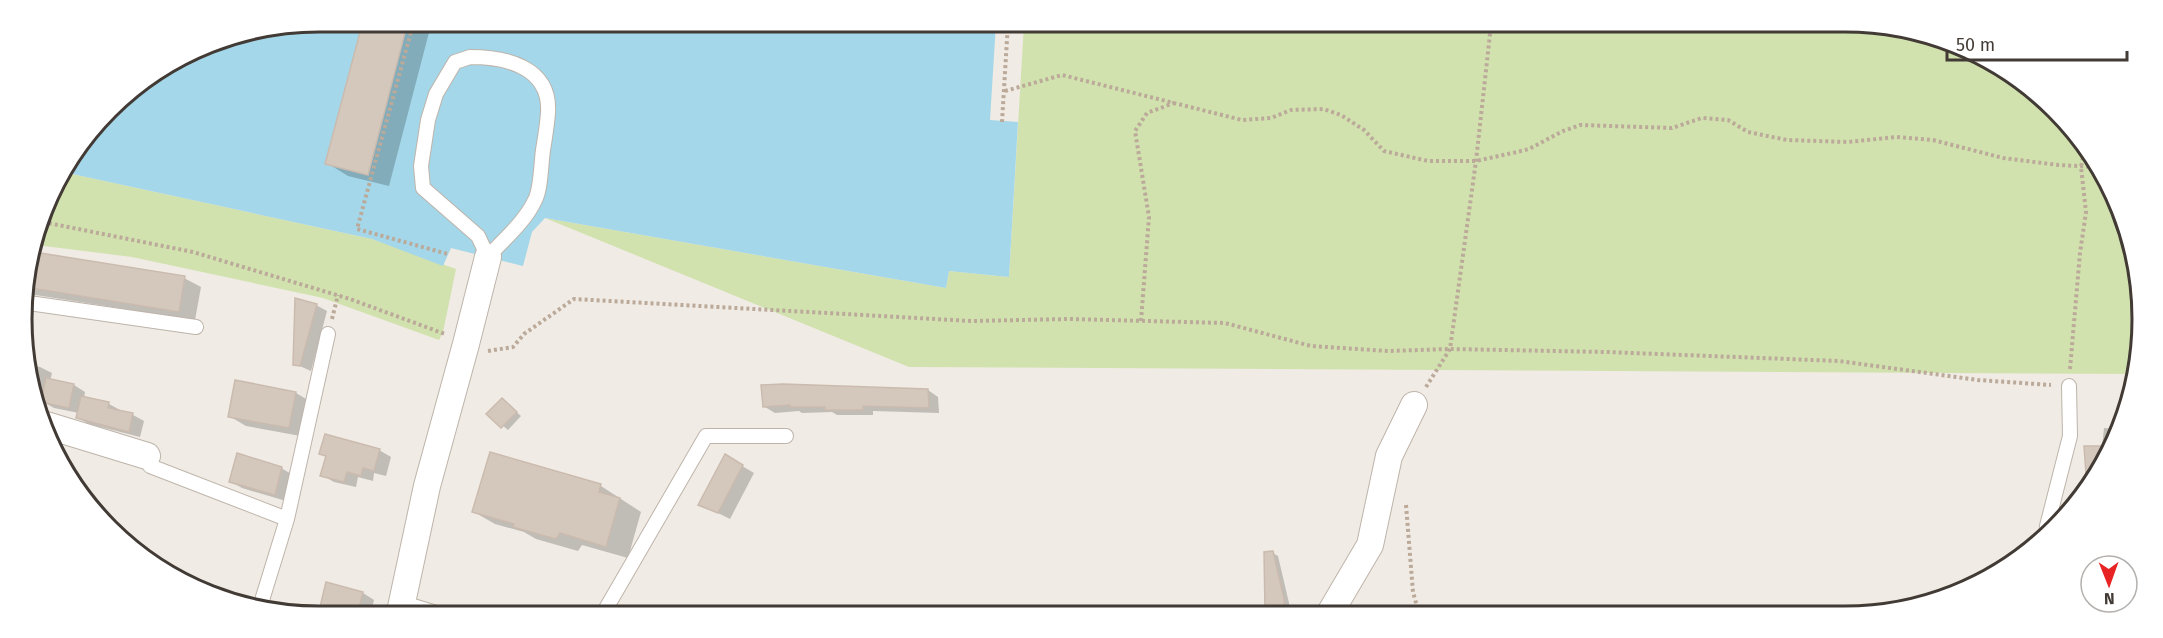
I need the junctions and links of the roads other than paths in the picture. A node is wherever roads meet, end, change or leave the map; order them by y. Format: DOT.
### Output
graph roads {
  1 [pos="488,257"];
  2 [pos="32,303"];
  3 [pos="196,327"];
  4 [pos="328,334"];
  5 [pos="2068,386"];
  6 [pos="1414,405"];
  7 [pos="52,427"];
  8 [pos="786,436"];
  9 [pos="147,456"];
  10 [pos="287,519"];
  11 [pos="2048,521"];
  12 [pos="262,601"];
  13 [pos="402,606"];
  14 [pos="607,606"];
  15 [pos="1334,606"];
  1 -- 1 [label="lane"];
  1 -- 13 [label="street"];
  2 -- 3 [label="lane"];
  4 -- 10 [label="lane"];
  5 -- 11 [label="lane"];
  6 -- 15 [label="street"];
  7 -- 9 [label="street"];
  8 -- 14 [label="lane"];
  9 -- 10 [label="lane"];
  10 -- 12 [label="lane"];
}
